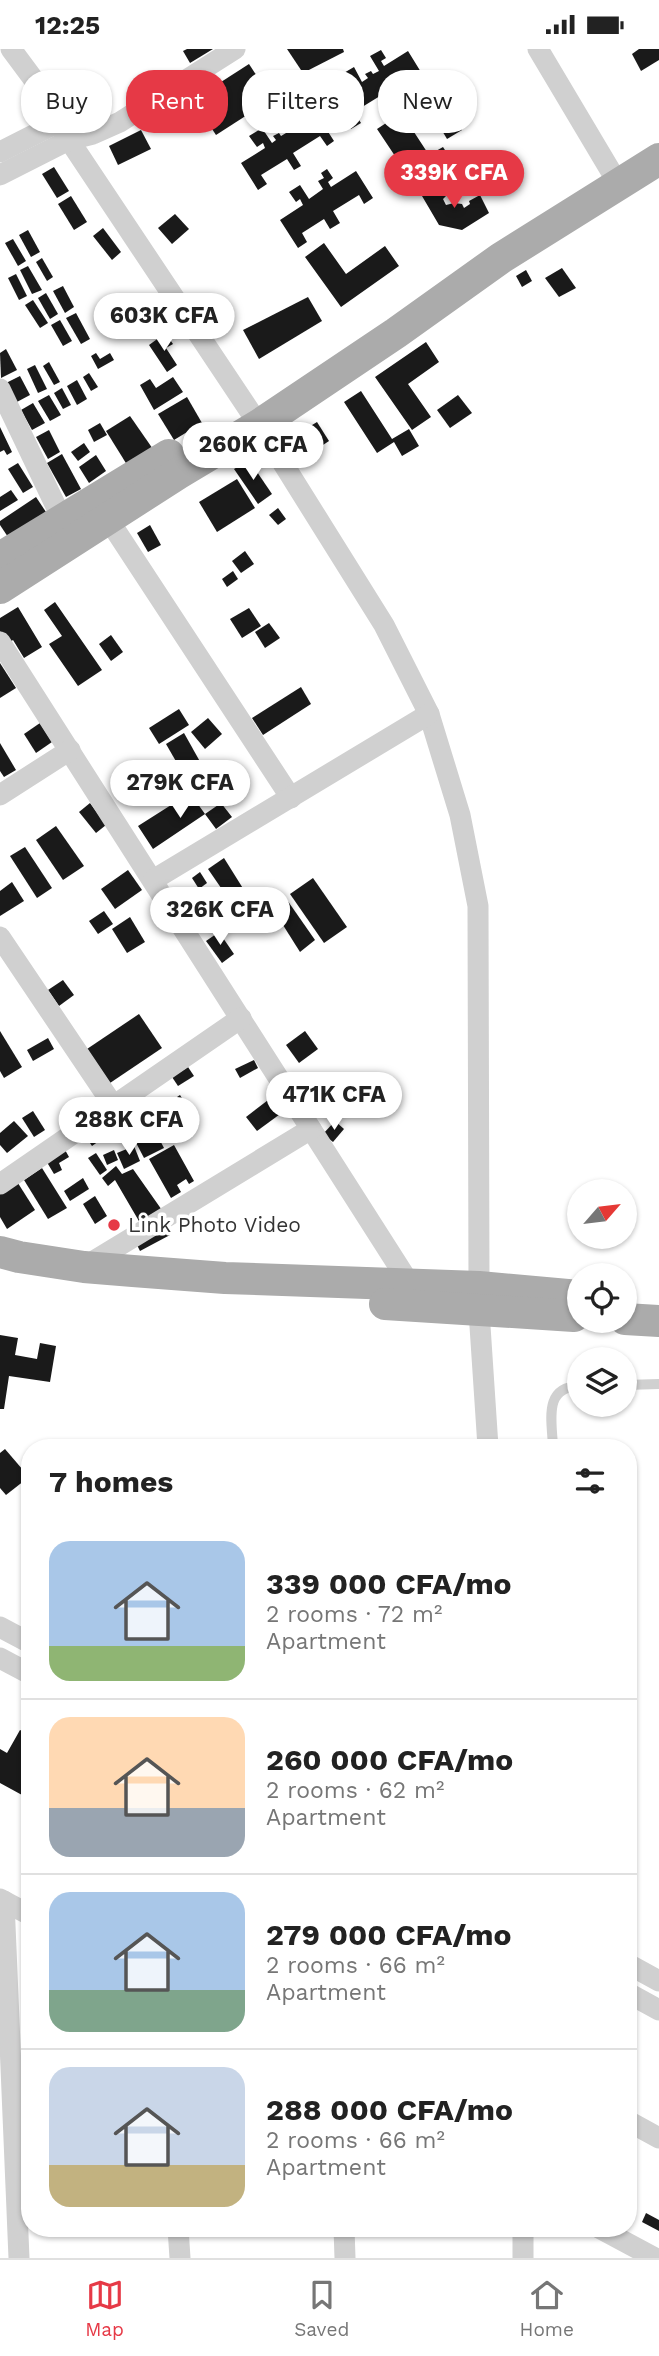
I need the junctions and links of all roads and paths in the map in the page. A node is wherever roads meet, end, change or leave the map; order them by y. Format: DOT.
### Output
graph roads {
  1 [pos="11,49"];
  2 [pos="235,49"];
  3 [pos="538,49"];
  4 [pos="27,70"];
  5 [pos="112,126"];
  6 [pos="58,133"];
  7 [pos="61,133"];
  8 [pos="65,133"];
  9 [pos="0,152"];
  10 [pos="659,159"];
  11 [pos="0,175"];
  12 [pos="618,185"];
  13 [pos="0,389"];
  14 [pos="253,417"];
  15 [pos="62,519"];
  16 [pos="108,519"];
  17 [pos="0,558"];
  18 [pos="0,588"];
  19 [pos="0,642"];
  20 [pos="429,714"];
  21 [pos="71,750"];
  22 [pos="0,795"];
  23 [pos="291,798"];
  24 [pos="153,880"];
  25 [pos="0,937"];
  26 [pos="9,969"];
  27 [pos="241,1018"];
  28 [pos="113,1105"];
  29 [pos="311,1129"];
  30 [pos="0,1184"];
  31 [pos="0,1251"];
  32 [pos="84,1267"];
  33 [pos="0,1272"];
  34 [pos="416,1295"];
  35 [pos="567,1296"];
  36 [pos="479,1299"];
  37 [pos="637,1300"];
  38 [pos="659,1301"];
  39 [pos="567,1314"];
  40 [pos="637,1320"];
  41 [pos="659,1321"];
  42 [pos="659,1384"];
  43 [pos="637,1385"];
  44 [pos="567,1388"];
  45 [pos="488,1439"];
  46 [pos="553,1439"];
  47 [pos="0,1627"];
  48 [pos="21,1638"];
  49 [pos="0,1658"];
  50 [pos="21,1669"];
  51 [pos="2,1900"];
  52 [pos="21,1910"];
  53 [pos="637,1969"];
  54 [pos="659,1981"];
  55 [pos="637,1998"];
  56 [pos="659,2010"];
  57 [pos="19,2022"];
  58 [pos="637,2126"];
  59 [pos="659,2138"];
  60 [pos="179,2237"];
  61 [pos="344,2237"];
  62 [pos="523,2237"];
  63 [pos="609,2237"];
  64 [pos="623,2250"];
  65 [pos="19,2258"];
  66 [pos="180,2258"];
  67 [pos="345,2258"];
  68 [pos="523,2258"];
  69 [pos="655,2258"];
  1 -- 4 [label="street"];
  2 -- 5 [label="street"];
  3 -- 12 [label="street"];
  6 -- 9 [label="street"];
  7 -- 11 [label="street"];
  8 -- 14 [label="street"];
  10 -- 12 [label="main road"];
  12 -- 14 [label="main road"];
  13 -- 15 [label="street"];
  14 -- 15 [label="main road"];
  14 -- 16 [label="main road"];
  14 -- 20 [label="street"];
  15 -- 17 [label="main road"];
  16 -- 18 [label="main road"];
  16 -- 23 [label="street"];
  19 -- 21 [label="street"];
  20 -- 23 [label="street"];
  20 -- 36 [label="street"];
  21 -- 22 [label="street"];
  21 -- 24 [label="street"];
  23 -- 24 [label="street"];
  24 -- 27 [label="street"];
  25 -- 26 [label="street"];
  26 -- 28 [label="street"];
  27 -- 28 [label="street"];
  27 -- 29 [label="street"];
  28 -- 30 [label="street"];
  29 -- 32 [label="street"];
  29 -- 34 [label="street"];
  31 -- 32 [label="main road"];
  32 -- 34 [label="main road"];
  33 -- 34 [label="main road"];
  34 -- 36 [label="main road"];
  35 -- 36 [label="main road"];
  36 -- 39 [label="main road"];
  36 -- 45 [label="street"];
  37 -- 38 [label="main road"];
  40 -- 41 [label="main road"];
  42 -- 43 [label="lane"];
  44 -- 46 [label="lane"];
  47 -- 48 [label="street"];
  49 -- 50 [label="street"];
  51 -- 52 [label="street"];
  51 -- 57 [label="street"];
  53 -- 54 [label="street"];
  55 -- 56 [label="street"];
  57 -- 65 [label="street"];
  58 -- 59 [label="street"];
  60 -- 66 [label="street"];
  61 -- 67 [label="street"];
  62 -- 68 [label="street"];
  63 -- 64 [label="street"];
  64 -- 69 [label="street"];
}
